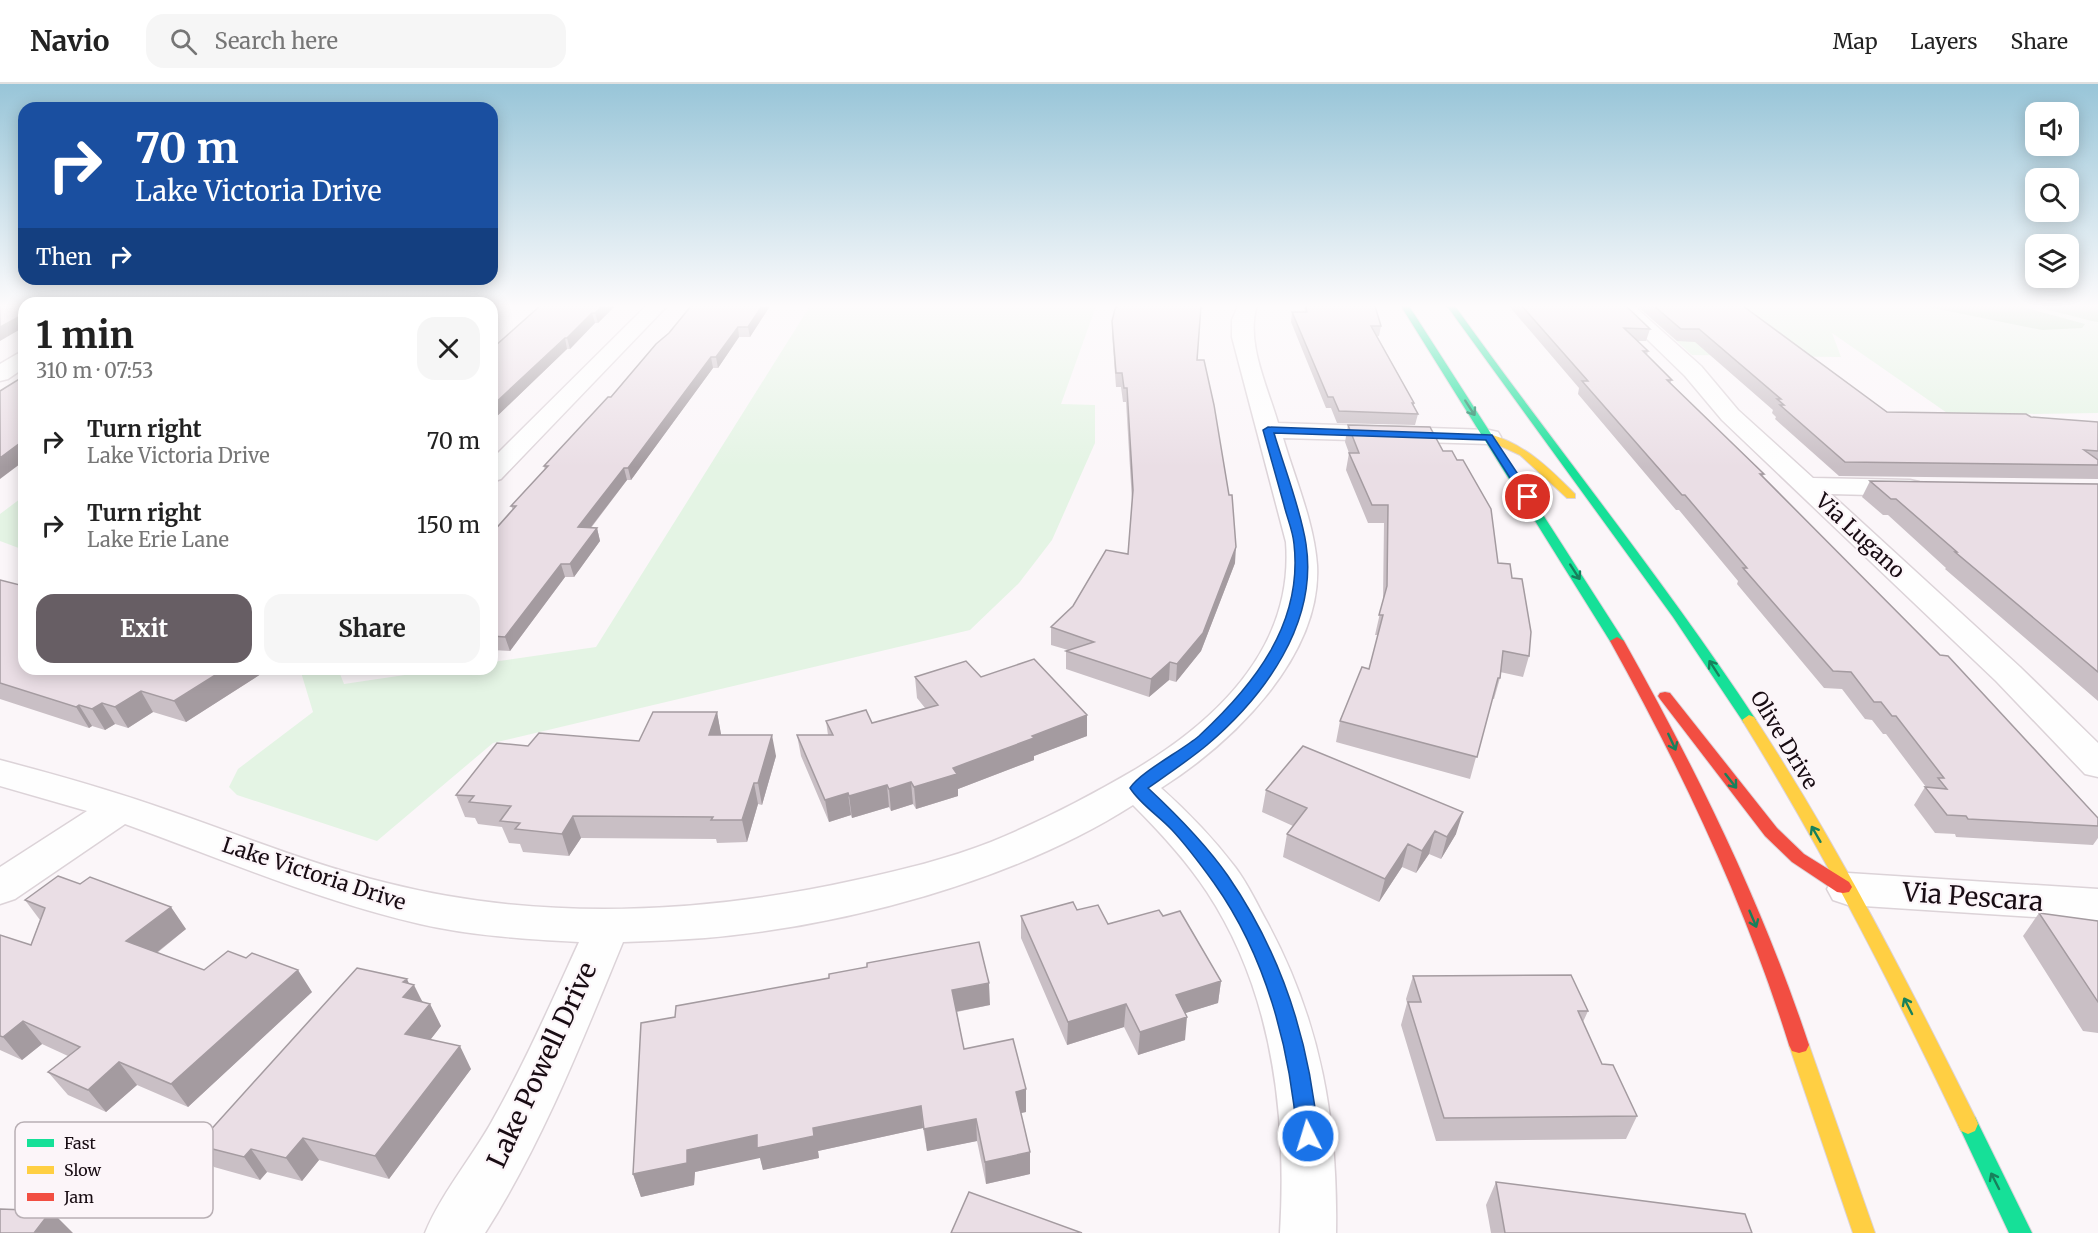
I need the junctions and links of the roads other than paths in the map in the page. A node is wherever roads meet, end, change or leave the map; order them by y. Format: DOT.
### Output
graph roads {
  1 [pos="604,360"];
  2 [pos="1248,360"];
  3 [pos="1439,360"];
  4 [pos="1490,360"];
  5 [pos="1681,360"];
  6 [pos="18,362"];
  7 [pos="0,374"];
  8 [pos="1268,430"];
  9 [pos="1489,437"];
  10 [pos="498,468"];
  11 [pos="1807,486"];
  12 [pos="1935,488"];
  13 [pos="1639,562"];
  14 [pos="1605,619"];
  15 [pos="2094,756"];
  16 [pos="0,773"];
  17 [pos="1138,788"];
  18 [pos="121,808"];
  19 [pos="0,888"];
  20 [pos="1848,890"];
  21 [pos="2098,905"];
  22 [pos="608,926"];
  23 [pos="453,1233"];
  24 [pos="1308,1233"];
  25 [pos="1864,1233"];
  26 [pos="2021,1233"];
  1 -- 10 [label="street"];
  2 -- 8 [label="street, Lake Victoria Drive"];
  3 -- 9 [label="main road, one-way"];
  4 -- 13 [label="main road, Olive Drive"];
  5 -- 11 [label="street, Via Lugano"];
  6 -- 7 [label="street"];
  8 -- 9 [label="street"];
  8 -- 17 [label="street, Lake Victoria Drive"];
  9 -- 13 [label="main road"];
  9 -- 14 [label="main road, one-way"];
  11 -- 12 [label="street"];
  11 -- 15 [label="street, Via Lugano"];
  20 -- 13 [label="main road, Olive Drive, one-way"];
  14 -- 20 [label="main road, one-way"];
  14 -- 25 [label="main road, one-way"];
  16 -- 18 [label="street, Lake Victoria Drive"];
  17 -- 22 [label="street, Lake Victoria Drive"];
  17 -- 24 [label="street"];
  18 -- 19 [label="street"];
  18 -- 22 [label="street, Lake Victoria Drive"];
  20 -- 21 [label="street, Via Pescara"];
  26 -- 20 [label="main road, Olive Drive, one-way"];
  22 -- 23 [label="street, Lake Powell Drive"];
}
